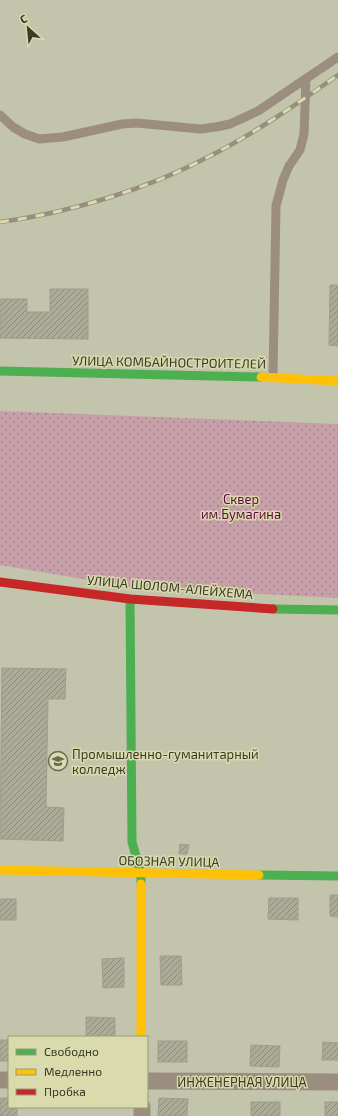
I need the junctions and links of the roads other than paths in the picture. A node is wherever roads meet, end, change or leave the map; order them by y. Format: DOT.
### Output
graph roads {
  1 [pos="338,57"];
  2 [pos="306,79"];
  3 [pos="0,115"];
  4 [pos="0,371"];
  5 [pos="272,377"];
  6 [pos="338,381"];
  7 [pos="0,582"];
  8 [pos="130,600"];
  9 [pos="338,610"];
  10 [pos="0,870"];
  11 [pos="141,874"];
  12 [pos="338,876"];
  13 [pos="141,1036"];
  14 [pos="148,1082"];
  15 [pos="338,1082"];
  1 -- 2 [label="lane"];
  2 -- 3 [label="lane"];
  2 -- 5 [label="lane"];
  4 -- 5 [label="street, УЛИЦА КОМБАЙНОСТРОИТЕЛЕЙ"];
  5 -- 6 [label="street, УЛИЦА КОМБАЙНОСТРОИТЕЛЕЙ"];
  7 -- 8 [label="street, УЛИЦА ШОЛОМ-АЛЕЙХЕМА"];
  8 -- 9 [label="street, УЛИЦА ШОЛОМ-АЛЕЙХЕМА"];
  8 -- 11 [label="street"];
  10 -- 11 [label="street, ОБОЗНАЯ УЛИЦА"];
  11 -- 12 [label="street, ОБОЗНАЯ УЛИЦА"];
  11 -- 13 [label="street"];
  14 -- 15 [label="street, ИНЖЕНЕРНАЯ УЛИЦА"];
}
